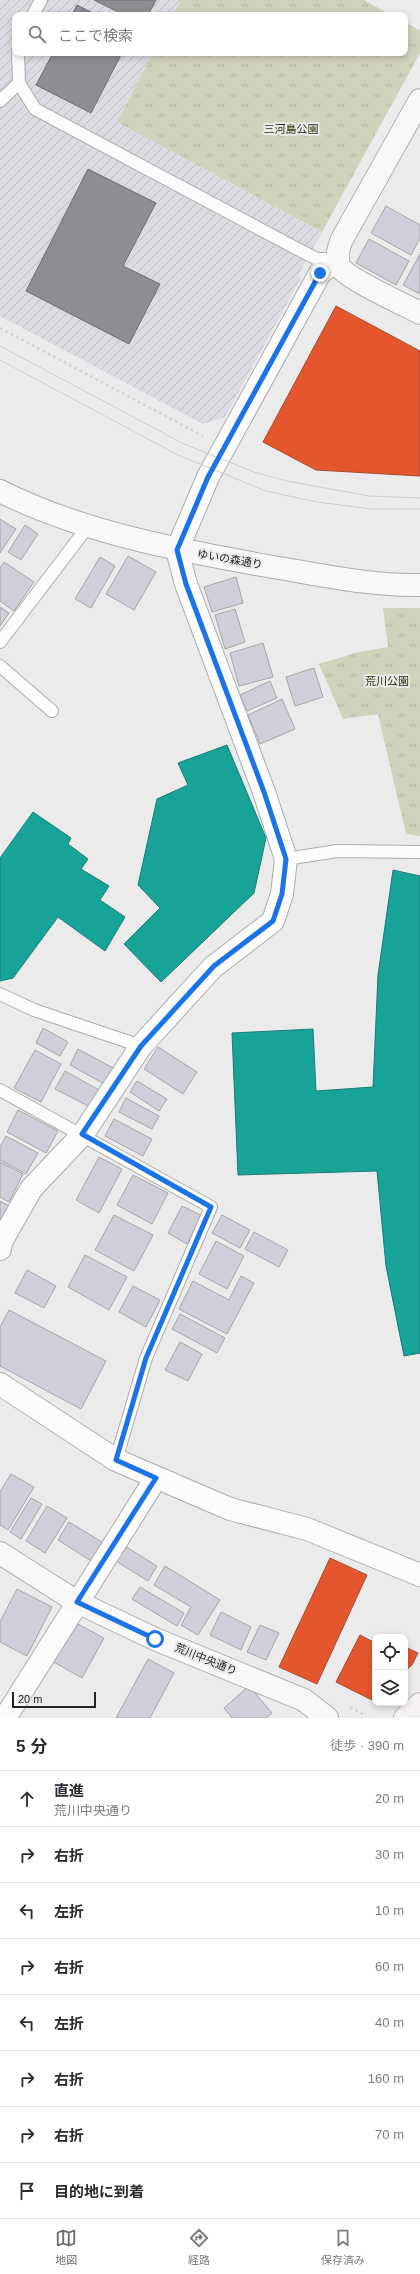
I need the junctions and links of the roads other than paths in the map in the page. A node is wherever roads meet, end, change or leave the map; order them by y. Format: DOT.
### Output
graph roads {
  1 [pos="41,0"];
  2 [pos="35,12"];
  3 [pos="18,56"];
  4 [pos="19,83"];
  5 [pos="420,100"];
  6 [pos="0,101"];
  7 [pos="338,259"];
  8 [pos="420,313"];
  9 [pos="0,491"];
  10 [pos="89,525"];
  11 [pos="177,550"];
  12 [pos="420,585"];
  13 [pos="0,642"];
  14 [pos="0,666"];
  15 [pos="52,711"];
  16 [pos="420,852"];
  17 [pos="286,859"];
  18 [pos="0,994"];
  19 [pos="141,1046"];
  20 [pos="0,1090"];
  21 [pos="82,1134"];
  22 [pos="0,1248"];
  23 [pos="0,1384"];
  24 [pos="116,1460"];
  25 [pos="156,1478"];
  26 [pos="0,1553"];
  27 [pos="420,1575"];
  28 [pos="77,1602"];
  29 [pos="420,1704"];
  30 [pos="5,1718"];
  31 [pos="327,1718"];
  32 [pos="405,1718"];
  1 -- 2 [label="lane"];
  3 -- 4 [label="lane"];
  4 -- 6 [label="lane"];
  4 -- 7 [label="lane"];
  5 -- 7 [label="street"];
  7 -- 8 [label="street"];
  7 -- 11 [label="street"];
  9 -- 10 [label="street, ゆいの森通り"];
  10 -- 11 [label="street, ゆいの森通り"];
  10 -- 13 [label="lane"];
  11 -- 12 [label="street, ゆいの森通り"];
  11 -- 17 [label="street"];
  14 -- 15 [label="lane"];
  16 -- 17 [label="lane"];
  17 -- 19 [label="street"];
  18 -- 19 [label="lane"];
  19 -- 21 [label="street"];
  20 -- 21 [label="lane"];
  21 -- 22 [label="street"];
  21 -- 24 [label="lane"];
  23 -- 24 [label="street"];
  24 -- 25 [label="street"];
  25 -- 27 [label="street"];
  25 -- 28 [label="street"];
  26 -- 28 [label="street, 荒川中央通り"];
  28 -- 30 [label="street"];
  28 -- 31 [label="street, 荒川中央通り"];
  29 -- 32 [label="main road"];
}
